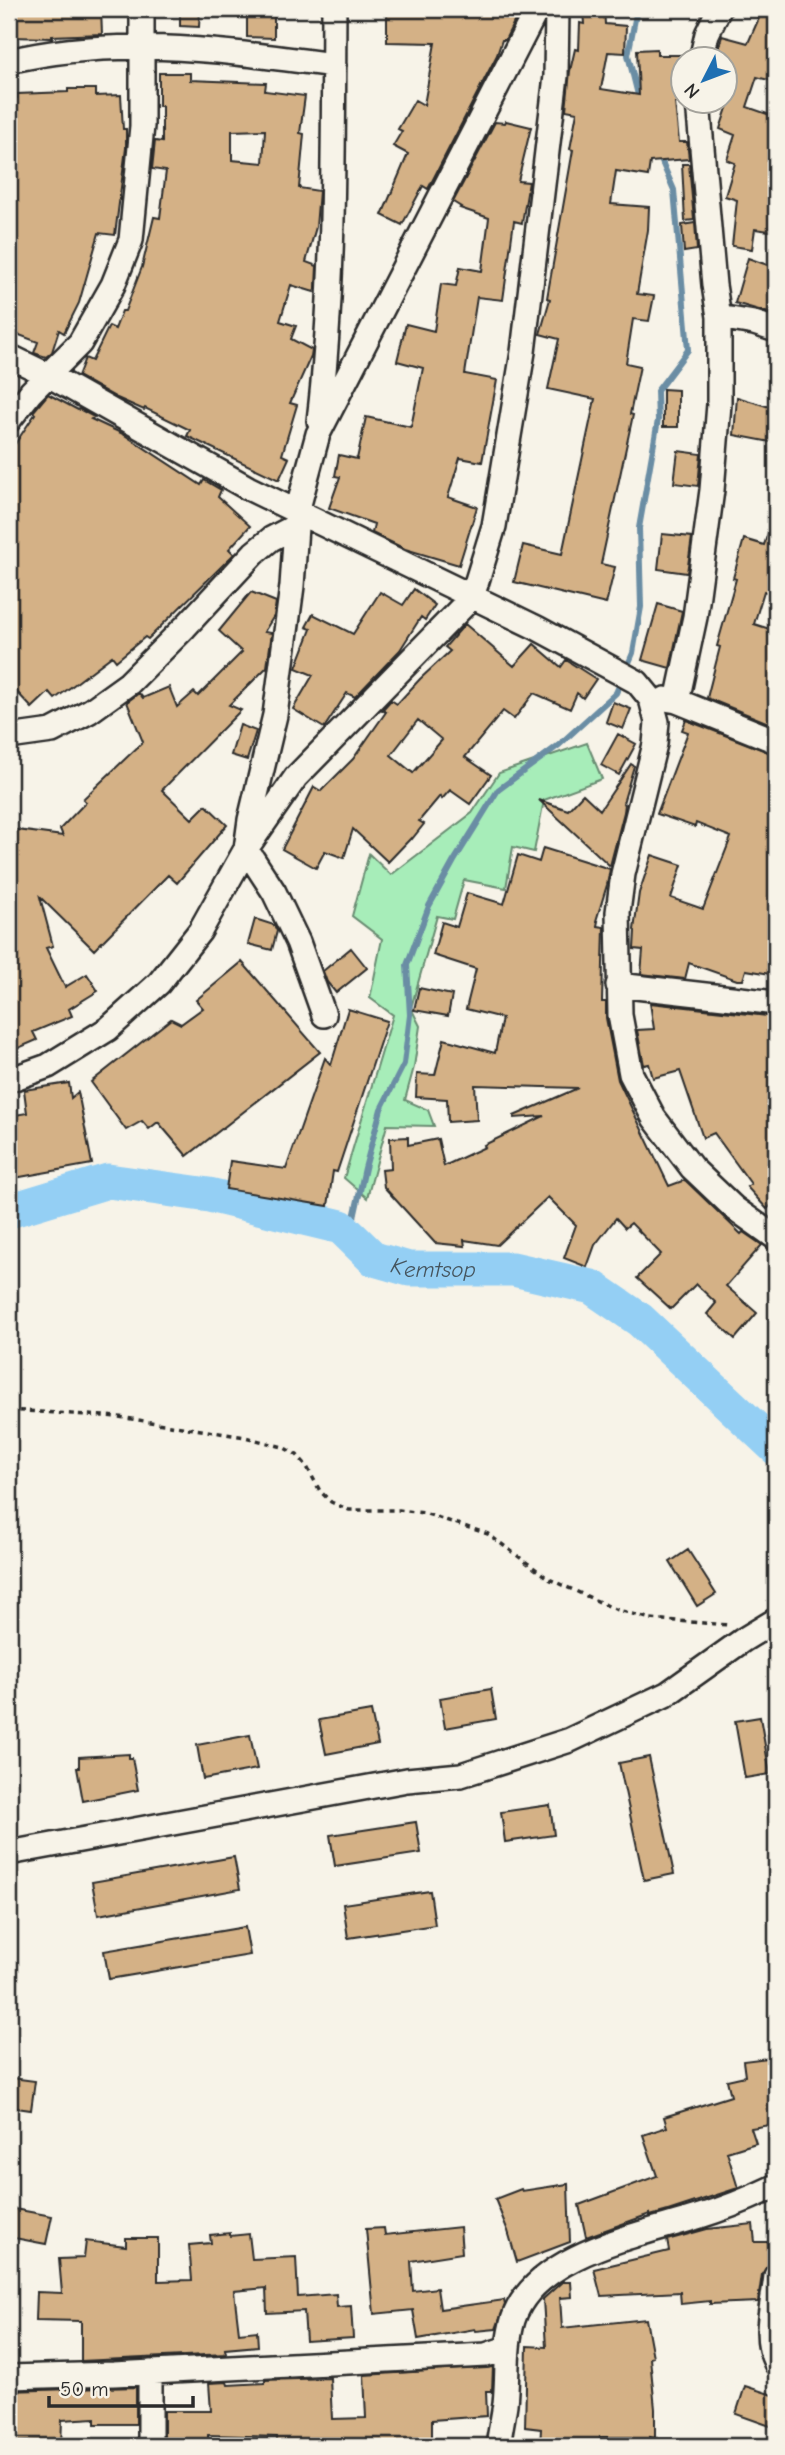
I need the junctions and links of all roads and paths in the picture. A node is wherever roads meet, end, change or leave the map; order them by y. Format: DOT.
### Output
graph roads {
  1 [pos="142,9"];
  2 [pos="334,9"];
  3 [pos="537,9"];
  4 [pos="557,9"];
  5 [pos="719,9"];
  6 [pos="142,45"];
  7 [pos="704,46"];
  8 [pos="9,61"];
  9 [pos="334,65"];
  10 [pos="699,116"];
  11 [pos="719,317"];
  12 [pos="776,330"];
  13 [pos="9,356"];
  14 [pos="50,376"];
  15 [pos="9,420"];
  16 [pos="318,435"];
  17 [pos="296,519"];
  18 [pos="472,597"];
  19 [pos="644,690"];
  20 [pos="677,701"];
  21 [pos="9,737"];
  22 [pos="776,741"];
  23 [pos="246,849"];
  24 [pos="618,985"];
  25 [pos="776,1003"];
  26 [pos="324,1015"];
  27 [pos="9,1080"];
  28 [pos="776,1238"];
  29 [pos="9,1410"];
  30 [pos="776,1620"];
  31 [pos="730,1625"];
  32 [pos="9,1853"];
  33 [pos="776,2186"];
  34 [pos="776,2276"];
  35 [pos="507,2348"];
  36 [pos="776,2363"];
  37 [pos="150,2372"];
  38 [pos="9,2376"];
  39 [pos="150,2446"];
  40 [pos="498,2446"];
  1 -- 6 [label="street"];
  2 -- 9 [label="street"];
  3 -- 16 [label="street"];
  4 -- 18 [label="street"];
  5 -- 7 [label="street"];
  6 -- 8 [label="street"];
  6 -- 9 [label="street"];
  6 -- 14 [label="street"];
  9 -- 16 [label="street"];
  10 -- 11 [label="street"];
  11 -- 12 [label="street"];
  11 -- 20 [label="street"];
  13 -- 14 [label="street"];
  14 -- 15 [label="street"];
  14 -- 17 [label="street"];
  16 -- 17 [label="street"];
  17 -- 18 [label="street"];
  17 -- 21 [label="street"];
  17 -- 23 [label="street"];
  18 -- 19 [label="street"];
  18 -- 23 [label="street"];
  19 -- 20 [label="street"];
  19 -- 24 [label="street"];
  20 -- 22 [label="street"];
  23 -- 26 [label="street"];
  23 -- 27 [label="street"];
  24 -- 25 [label="street"];
  24 -- 28 [label="street"];
  29 -- 31 [label="path"];
  30 -- 32 [label="street"];
  33 -- 35 [label="street"];
  34 -- 36 [label="street"];
  35 -- 37 [label="street"];
  35 -- 40 [label="street"];
  37 -- 38 [label="street"];
  37 -- 39 [label="street"];
}
